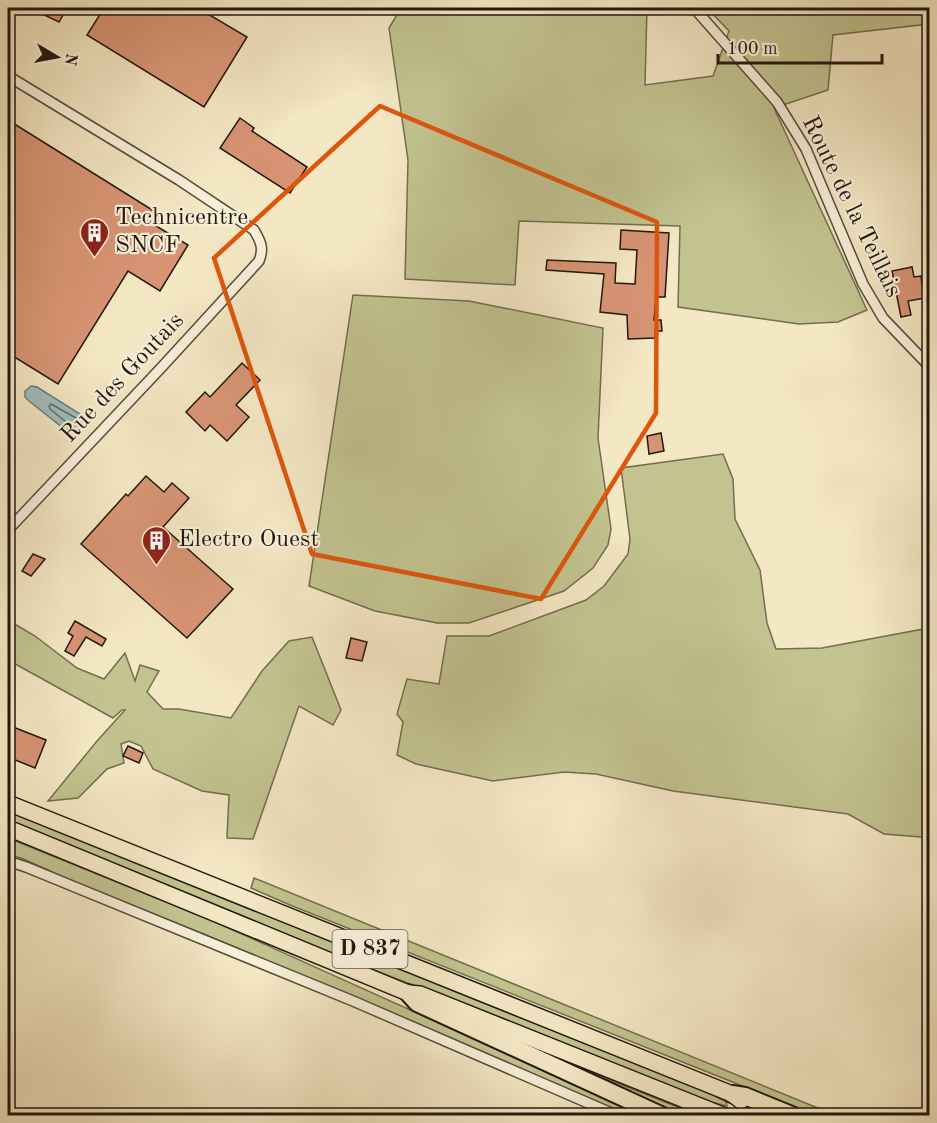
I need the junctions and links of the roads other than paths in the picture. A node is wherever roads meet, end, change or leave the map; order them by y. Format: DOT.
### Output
graph roads {
  1 [pos="694,8"];
  2 [pos="8,76"];
  3 [pos="930,367"];
  4 [pos="8,530"];
  5 [pos="8,803"];
  6 [pos="8,828"];
  7 [pos="8,861"];
  8 [pos="408,993"];
  9 [pos="732,1094"];
  10 [pos="618,1116"];
  11 [pos="663,1116"];
  12 [pos="725,1116"];
  13 [pos="778,1116"];
  14 [pos="794,1116"];
  1 -- 3 [label="street, Route de la Teillais"];
  2 -- 4 [label="street, Rue des Goutais"];
  5 -- 9 [label="main road, D 837"];
  6 -- 8 [label="main road, D 837"];
  7 -- 10 [label="street"];
  8 -- 11 [label="highway"];
  8 -- 12 [label="main road, D 837"];
  9 -- 13 [label="main road, D 837"];
  9 -- 14 [label="highway"];
}
